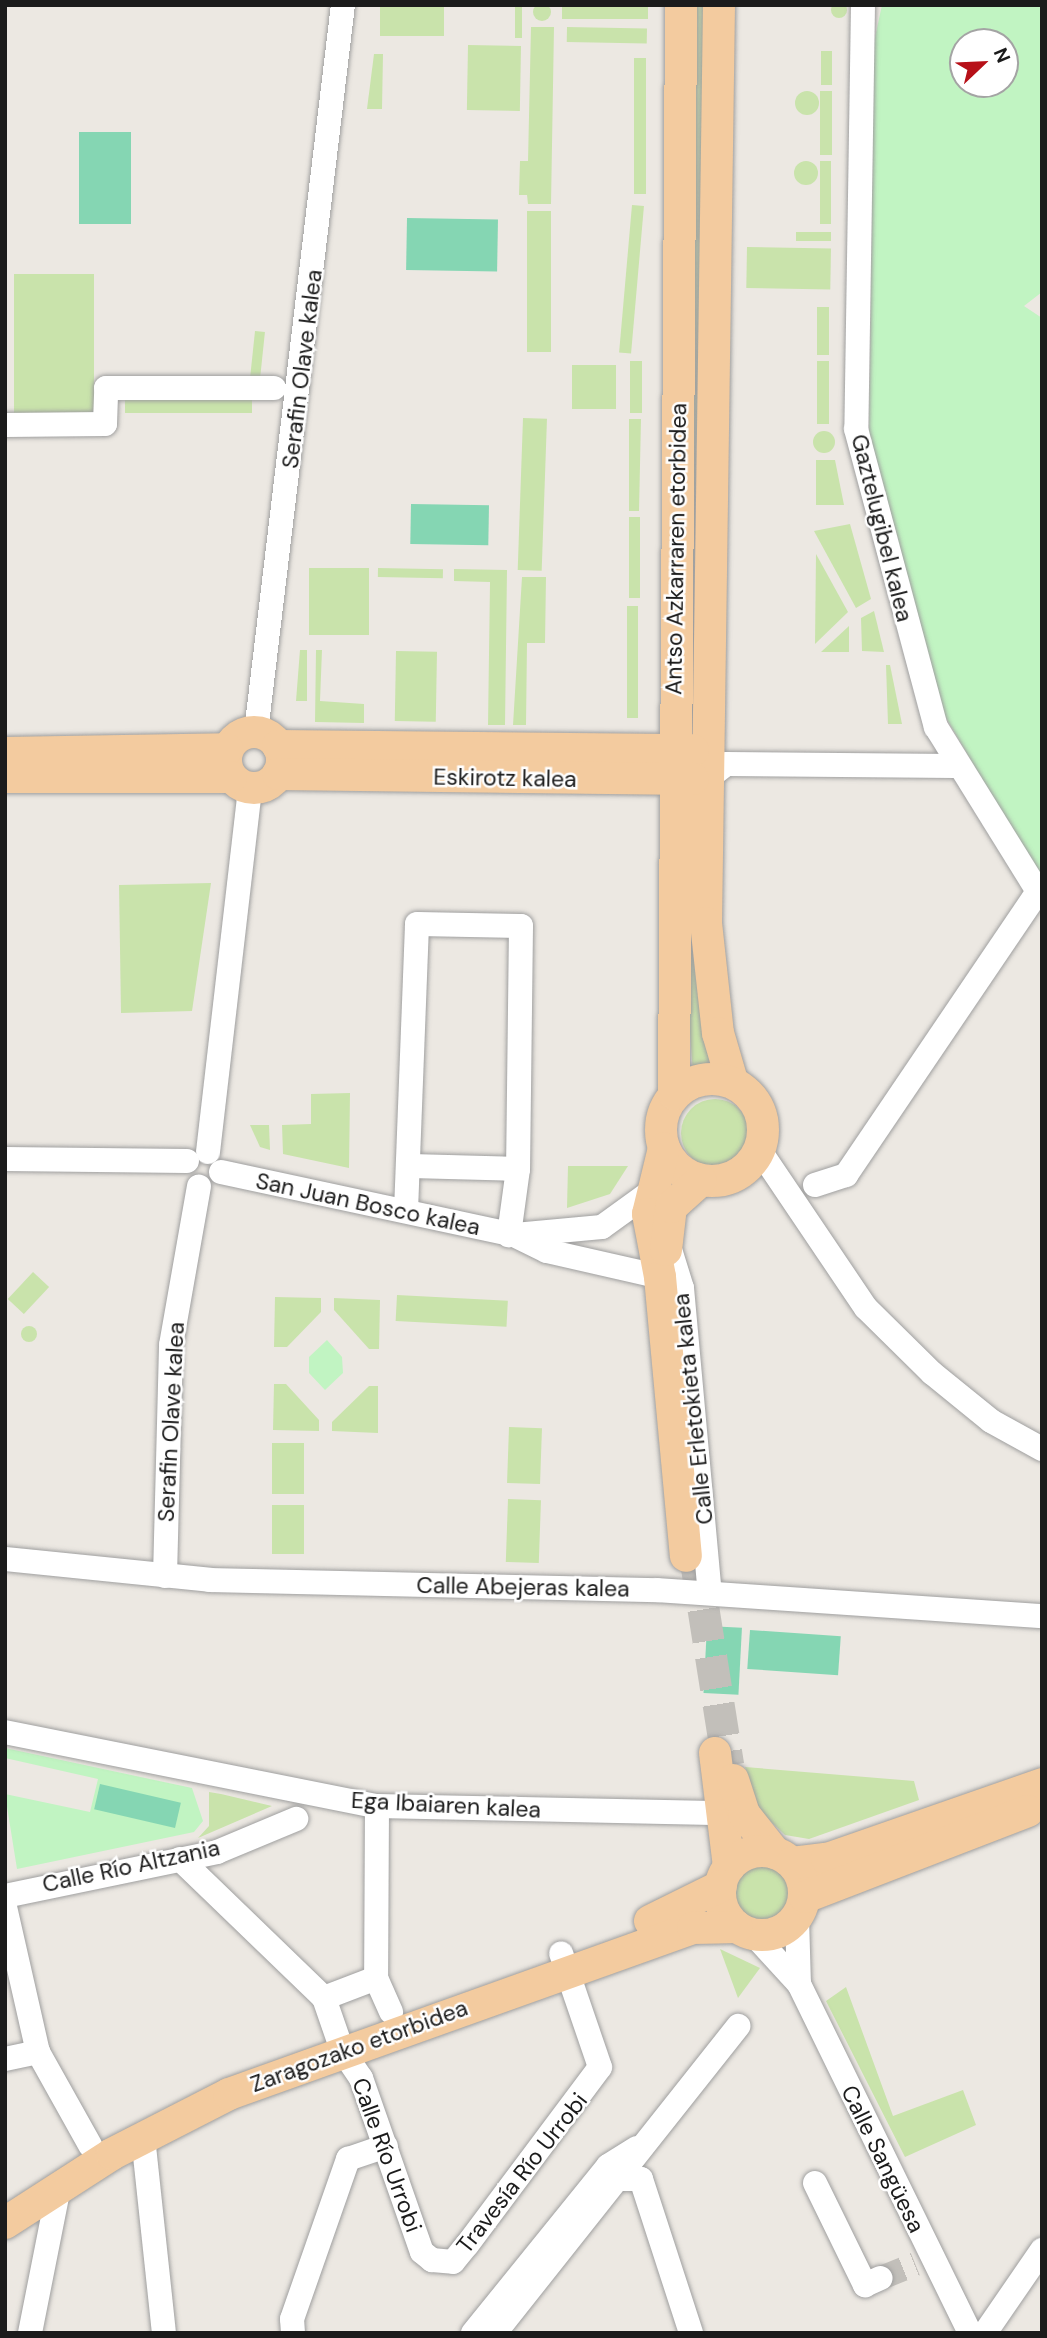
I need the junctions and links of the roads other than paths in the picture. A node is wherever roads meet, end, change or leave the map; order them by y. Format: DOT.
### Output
graph roads {
  1 [pos="343,5"];
  2 [pos="681,5"];
  3 [pos="719,5"];
  4 [pos="863,5"];
  5 [pos="876,5"];
  6 [pos="860,80"];
  7 [pos="274,388"];
  8 [pos="5,425"];
  9 [pos="271,751"];
  10 [pos="5,753"];
  11 [pos="674,764"];
  12 [pos="713,765"];
  13 [pos="955,766"];
  14 [pos="236,772"];
  15 [pos="5,777"];
  16 [pos="1039,895"];
  17 [pos="732,1081"];
  18 [pos="674,1094"];
  19 [pos="664,1148"];
  20 [pos="760,1151"];
  21 [pos="5,1158"];
  22 [pos="205,1162"];
  23 [pos="411,1166"];
  24 [pos="517,1169"];
  25 [pos="701,1180"];
  26 [pos="816,1185"];
  27 [pos="649,1193"];
  28 [pos="406,1211"];
  29 [pos="657,1228"];
  30 [pos="512,1235"];
  31 [pos="648,1274"];
  32 [pos="1042,1449"];
  33 [pos="691,1556"];
  34 [pos="5,1559"];
  35 [pos="164,1576"];
  36 [pos="678,1591"];
  37 [pos="709,1593"];
  38 [pos="1042,1616"];
  39 [pos="5,1732"];
  40 [pos="1042,1784"];
  41 [pos="377,1806"];
  42 [pos="1042,1806"];
  43 [pos="725,1813"];
  44 [pos="296,1819"];
  45 [pos="784,1858"];
  46 [pos="180,1860"];
  47 [pos="725,1877"];
  48 [pos="5,1896"];
  49 [pos="5,1908"];
  50 [pos="801,1908"];
  51 [pos="745,1931"];
  52 [pos="564,1962"];
  53 [pos="376,1978"];
  54 [pos="799,1984"];
  55 [pos="324,1998"];
  56 [pos="391,2012"];
  57 [pos="738,2026"];
  58 [pos="338,2041"];
  59 [pos="38,2052"];
  60 [pos="5,2059"];
  61 [pos="143,2137"];
  62 [pos="90,2145"];
  63 [pos="386,2146"];
  64 [pos="640,2146"];
  65 [pos="621,2179"];
  66 [pos="815,2183"];
  67 [pos="59,2188"];
  68 [pos="5,2200"];
  69 [pos="5,2222"];
  70 [pos="1042,2250"];
  71 [pos="432,2260"];
  72 [pos="881,2278"];
  73 [pos="1034,2281"];
  74 [pos="30,2333"];
  75 [pos="164,2333"];
  76 [pos="293,2333"];
  77 [pos="473,2333"];
  78 [pos="495,2333"];
  79 [pos="691,2333"];
  80 [pos="970,2333"];
  81 [pos="985,2333"];
  1 -- 9 [label="street, Serafin Olave kalea"];
  2 -- 11 [label="main road, Antso Azkarraren etorbidea"];
  3 -- 12 [label="main road, Antso Azkarraren etorbidea"];
  4 -- 6 [label="street, Gaztelugibel kalea"];
  5 -- 6 [label="street, Gaztelugibel kalea"];
  6 -- 13 [label="street, Gaztelugibel kalea"];
  7 -- 8 [label="street"];
  9 -- 11 [label="main road, Eskirotz kalea"];
  9 -- 14 [label="main road"];
  9 -- 14 [label="main road"];
  10 -- 14 [label="main road"];
  11 -- 12 [label="main road, Eskirotz kalea"];
  11 -- 18 [label="main road, Antso Azkarraren etorbidea"];
  12 -- 13 [label="street, Eskirotz kalea"];
  12 -- 17 [label="main road, Antso Azkarraren etorbidea"];
  13 -- 16 [label="street, Gaztelugibel kalea"];
  14 -- 15 [label="main road"];
  14 -- 22 [label="street"];
  16 -- 26 [label="street"];
  17 -- 18 [label="main road"];
  17 -- 20 [label="main road"];
  18 -- 19 [label="main road"];
  19 -- 25 [label="main road"];
  19 -- 27 [label="main road, Calle Erletokieta kalea"];
  20 -- 25 [label="main road"];
  20 -- 32 [label="street"];
  21 -- 22 [label="street, San Juan Bosco kalea"];
  22 -- 28 [label="street, San Juan Bosco kalea"];
  22 -- 35 [label="street, Serafin Olave kalea"];
  23 -- 24 [label="street"];
  23 -- 24 [label="street"];
  23 -- 28 [label="street"];
  24 -- 30 [label="street"];
  25 -- 29 [label="main road, Calle Erletokieta kalea"];
  27 -- 29 [label="main road, Calle Erletokieta kalea"];
  27 -- 30 [label="street, San Juan Bosco kalea"];
  28 -- 30 [label="street, San Juan Bosco kalea"];
  29 -- 31 [label="street, Calle Erletokieta kalea"];
  29 -- 33 [label="main road, Calle Erletokieta kalea"];
  29 -- 37 [label="street, Calle Erletokieta kalea"];
  30 -- 31 [label="street, San Juan Bosco kalea"];
  31 -- 36 [label="street, Calle Erletokieta kalea"];
  34 -- 35 [label="street, Calle Abejeras kalea"];
  35 -- 36 [label="street, Calle Abejeras kalea"];
  36 -- 37 [label="street, Calle Abejeras kalea"];
  37 -- 38 [label="street, Calle Abejeras kalea"];
  39 -- 41 [label="street, Ega Ibaiaren kalea"];
  40 -- 45 [label="main road"];
  41 -- 43 [label="street, Ega Ibaiaren kalea"];
  41 -- 53 [label="street"];
  42 -- 50 [label="main road"];
  43 -- 45 [label="main road"];
  43 -- 47 [label="main road"];
  44 -- 46 [label="street, Calle Río Altzania"];
  45 -- 47 [label="main road"];
  45 -- 50 [label="main road"];
  46 -- 48 [label="street, Calle Río Altzania"];
  46 -- 55 [label="street"];
  47 -- 51 [label="main road"];
  47 -- 52 [label="main road, Zaragozako etorbidea"];
  49 -- 59 [label="street"];
  50 -- 51 [label="main road"];
  50 -- 54 [label="street, Calle Sangüesa"];
  51 -- 52 [label="main road, Zaragozako etorbidea"];
  51 -- 54 [label="street, Calle Sangüesa"];
  52 -- 56 [label="main road, Zaragozako etorbidea"];
  52 -- 58 [label="main road, Zaragozako etorbidea"];
  52 -- 71 [label="street, Travesía Río Urrobi"];
  53 -- 55 [label="street"];
  53 -- 56 [label="street"];
  54 -- 80 [label="street, Calle Sangüesa"];
  55 -- 58 [label="street, Calle Río Urrobi"];
  56 -- 58 [label="main road, Zaragozako etorbidea"];
  57 -- 64 [label="street"];
  58 -- 61 [label="main road, Zaragozako etorbidea"];
  58 -- 62 [label="main road, Zaragozako etorbidea"];
  58 -- 63 [label="street, Calle Río Urrobi"];
  59 -- 60 [label="street"];
  59 -- 62 [label="street"];
  61 -- 67 [label="main road, Zaragozako etorbidea"];
  61 -- 75 [label="street"];
  62 -- 68 [label="main road, Zaragozako etorbidea"];
  63 -- 71 [label="street, Calle Río Urrobi"];
  63 -- 76 [label="street"];
  64 -- 65 [label="street"];
  64 -- 77 [label="street"];
  65 -- 78 [label="street"];
  65 -- 79 [label="street"];
  66 -- 72 [label="street"];
  67 -- 69 [label="main road, Zaragozako etorbidea"];
  67 -- 74 [label="street"];
  70 -- 73 [label="street"];
  73 -- 81 [label="street"];
}
